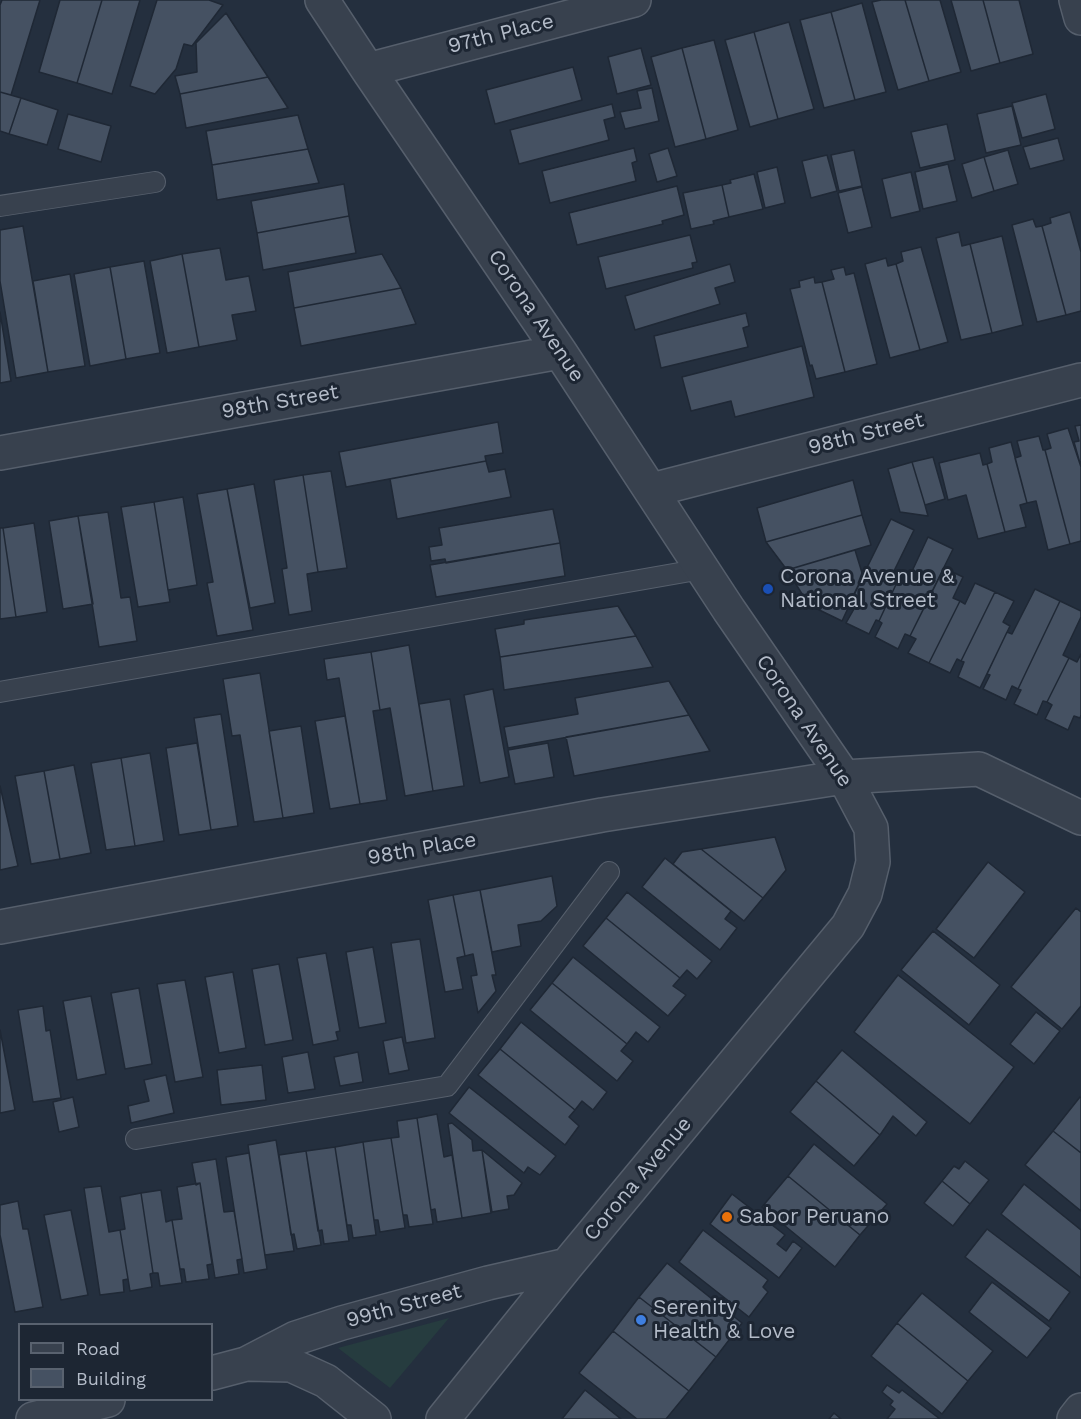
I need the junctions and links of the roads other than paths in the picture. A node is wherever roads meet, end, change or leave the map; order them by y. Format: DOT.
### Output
graph roads {
  1 [pos="322,0"];
  2 [pos="634,0"];
  3 [pos="1076,0"];
  4 [pos="1081,18"];
  5 [pos="368,70"];
  6 [pos="156,182"];
  7 [pos="0,206"];
  8 [pos="560,352"];
  9 [pos="1081,380"];
  10 [pos="0,453"];
  11 [pos="652,490"];
  12 [pos="702,569"];
  13 [pos="0,692"];
  14 [pos="844,777"];
  15 [pos="1081,818"];
  16 [pos="609,872"];
  17 [pos="0,927"];
  18 [pos="136,1139"];
  19 [pos="567,1265"];
  20 [pos="246,1364"];
  21 [pos="213,1373"];
  22 [pos="104,1401"];
  23 [pos="1081,1410"];
  24 [pos="33,1419"];
  25 [pos="374,1419"];
  26 [pos="443,1419"];
  27 [pos="1074,1419"];
  1 -- 5 [label="street, Corona Avenue"];
  2 -- 5 [label="street, 97th Place"];
  3 -- 4 [label="street"];
  5 -- 8 [label="street, Corona Avenue"];
  6 -- 7 [label="lane"];
  8 -- 10 [label="street, 98th Street"];
  8 -- 11 [label="street, Corona Avenue"];
  9 -- 11 [label="street, 98th Street"];
  11 -- 12 [label="street, Corona Avenue"];
  12 -- 13 [label="lane"];
  12 -- 14 [label="street, Corona Avenue"];
  14 -- 15 [label="street, 98th Place"];
  14 -- 17 [label="street, 98th Place"];
  14 -- 19 [label="street, Corona Avenue"];
  16 -- 18 [label="lane"];
  19 -- 20 [label="street, 99th Street"];
  19 -- 26 [label="street, Corona Avenue"];
  20 -- 21 [label="street, 99th Street"];
  20 -- 25 [label="street, 99th Street"];
  22 -- 24 [label="street"];
  23 -- 27 [label="street"];
}
